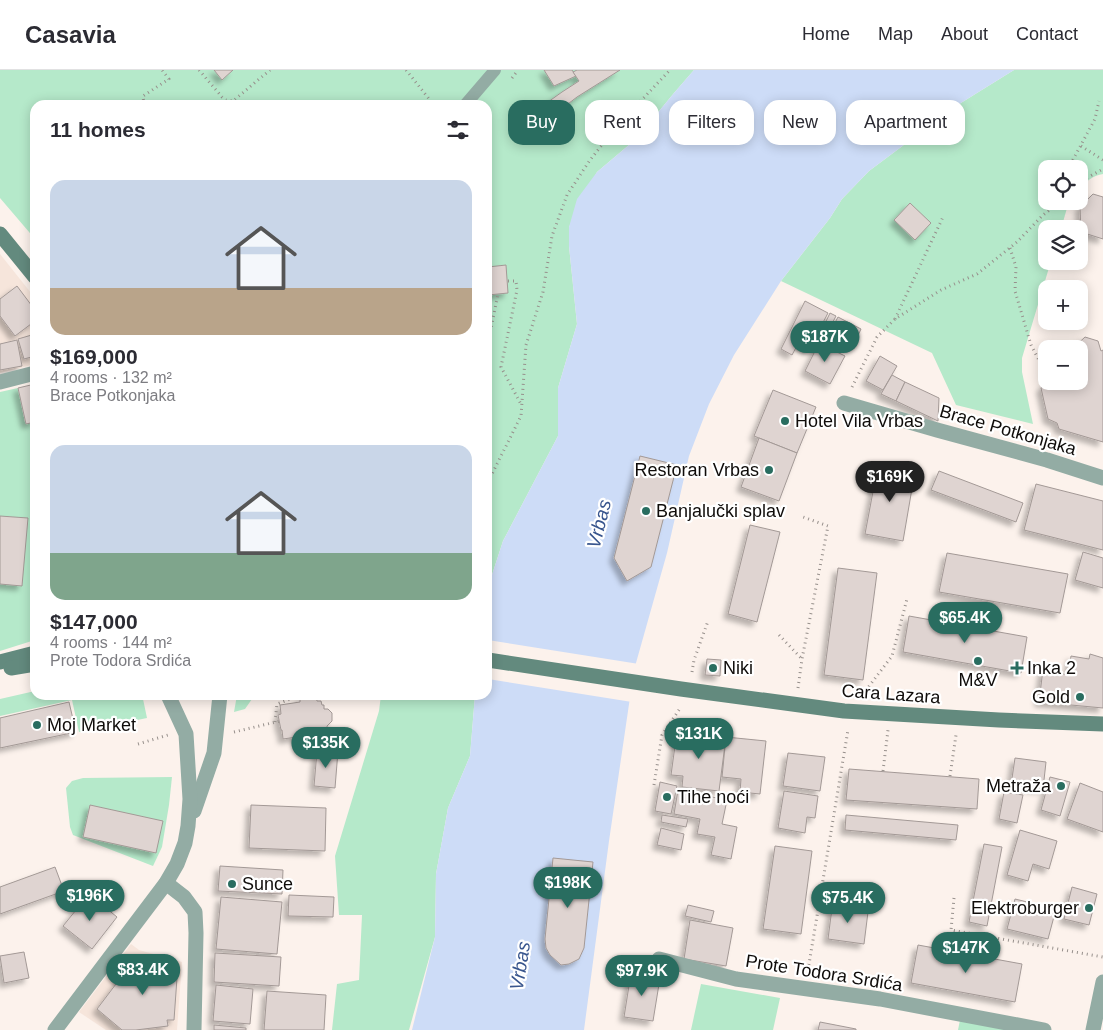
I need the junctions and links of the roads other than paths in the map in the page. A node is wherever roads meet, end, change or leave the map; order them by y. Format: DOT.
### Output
graph roads {
  1 [pos="495,70"];
  2 [pos="469,100"];
  3 [pos="0,234"];
  4 [pos="30,271"];
  5 [pos="30,374"];
  6 [pos="0,382"];
  7 [pos="844,403"];
  8 [pos="1103,478"];
  9 [pos="30,654"];
  10 [pos="492,661"];
  11 [pos="0,662"];
  12 [pos="30,665"];
  13 [pos="0,669"];
  14 [pos="170,700"];
  15 [pos="219,700"];
  16 [pos="1102,725"];
  17 [pos="188,826"];
  18 [pos="166,883"];
  19 [pos="659,959"];
  20 [pos="1103,982"];
  21 [pos="55,1030"];
  22 [pos="194,1030"];
  23 [pos="1044,1030"];
  24 [pos="1092,1030"];
  1 -- 2 [label="lane"];
  3 -- 4 [label="street"];
  5 -- 6 [label="street"];
  7 -- 8 [label="street, Brace Potkonjaka"];
  9 -- 11 [label="street"];
  10 -- 16 [label="street, Cara Lazara"];
  12 -- 13 [label="street"];
  14 -- 17 [label="street"];
  15 -- 17 [label="street"];
  17 -- 18 [label="street"];
  18 -- 21 [label="street"];
  18 -- 22 [label="street"];
  19 -- 23 [label="street, Prote Todora Srdića"];
  20 -- 24 [label="street"];
}
